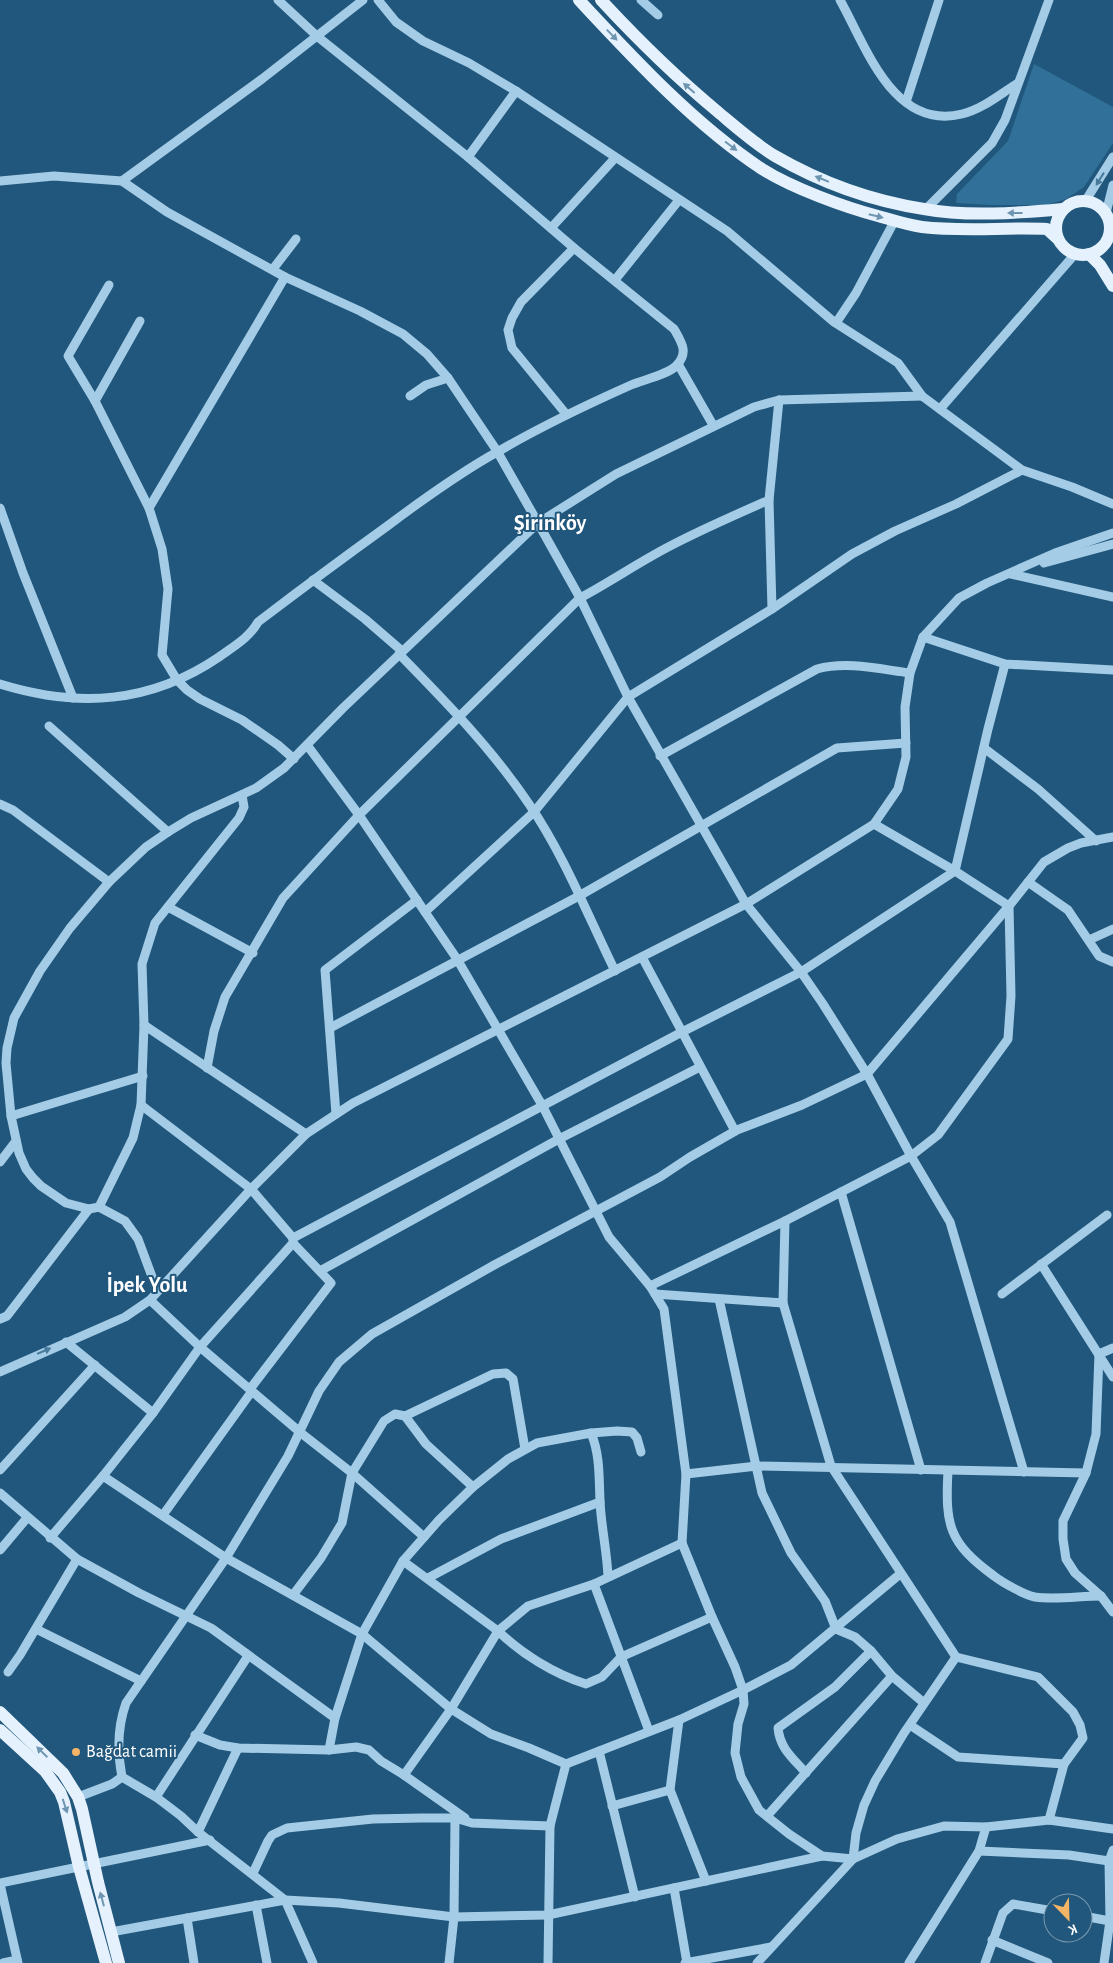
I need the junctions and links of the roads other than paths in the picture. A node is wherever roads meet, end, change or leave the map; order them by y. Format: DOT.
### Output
graph roads {
  1 [pos="278,0"];
  2 [pos="364,0"];
  3 [pos="378,0"];
  4 [pos="579,0"];
  5 [pos="601,0"];
  6 [pos="641,0"];
  7 [pos="840,0"];
  8 [pos="939,0"];
  9 [pos="1049,0"];
  10 [pos="658,15"];
  11 [pos="318,37"];
  12 [pos="1018,83"];
  13 [pos="516,90"];
  14 [pos="906,102"];
  15 [pos="468,156"];
  16 [pos="1113,157"];
  17 [pos="615,158"];
  18 [pos="0,181"];
  19 [pos="122,182"];
  20 [pos="1113,185"];
  21 [pos="679,200"];
  22 [pos="1086,200"];
  23 [pos="1064,209"];
  24 [pos="925,210"];
  25 [pos="1106,213"];
  26 [pos="895,220"];
  27 [pos="551,228"];
  28 [pos="296,238"];
  29 [pos="1058,239"];
  30 [pos="1111,240"];
  31 [pos="574,248"];
  32 [pos="1075,254"];
  33 [pos="1089,254"];
  34 [pos="273,269"];
  35 [pos="285,277"];
  36 [pos="615,280"];
  37 [pos="109,285"];
  38 [pos="1113,286"];
  39 [pos="140,321"];
  40 [pos="836,323"];
  41 [pos="678,364"];
  42 [pos="448,378"];
  43 [pos="410,396"];
  44 [pos="922,396"];
  45 [pos="779,400"];
  46 [pos="95,401"];
  47 [pos="940,409"];
  48 [pos="566,414"];
  49 [pos="713,425"];
  50 [pos="497,451"];
  51 [pos="1022,470"];
  52 [pos="769,500"];
  53 [pos="1113,504"];
  54 [pos="0,508"];
  55 [pos="149,508"];
  56 [pos="538,523"];
  57 [pos="1113,532"];
  58 [pos="1113,544"];
  59 [pos="1022,568"];
  60 [pos="1010,574"];
  61 [pos="313,580"];
  62 [pos="1113,597"];
  63 [pos="580,598"];
  64 [pos="772,609"];
  65 [pos="923,637"];
  66 [pos="401,652"];
  67 [pos="1005,664"];
  68 [pos="1113,670"];
  69 [pos="910,673"];
  70 [pos="177,680"];
  71 [pos="0,684"];
  72 [pos="73,698"];
  73 [pos="628,698"];
  74 [pos="460,716"];
  75 [pos="49,726"];
  76 [pos="906,743"];
  77 [pos="307,745"];
  78 [pos="984,748"];
  79 [pos="660,756"];
  80 [pos="294,759"];
  81 [pos="242,795"];
  82 [pos="0,804"];
  83 [pos="534,812"];
  84 [pos="360,815"];
  85 [pos="874,824"];
  86 [pos="703,826"];
  87 [pos="168,832"];
  88 [pos="1113,838"];
  89 [pos="1096,841"];
  90 [pos="956,871"];
  91 [pos="109,882"];
  92 [pos="1028,882"];
  93 [pos="579,896"];
  94 [pos="417,900"];
  95 [pos="746,904"];
  96 [pos="1009,906"];
  97 [pos="168,907"];
  98 [pos="425,912"];
  99 [pos="1113,929"];
  100 [pos="1089,940"];
  101 [pos="253,953"];
  102 [pos="642,957"];
  103 [pos="457,959"];
  104 [pos="1113,962"];
  105 [pos="614,971"];
  106 [pos="801,972"];
  107 [pos="144,1025"];
  108 [pos="330,1028"];
  109 [pos="498,1029"];
  110 [pos="682,1032"];
  111 [pos="3,1063"];
  112 [pos="700,1067"];
  113 [pos="207,1068"];
  114 [pos="867,1074"];
  115 [pos="143,1076"];
  116 [pos="141,1105"];
  117 [pos="542,1105"];
  118 [pos="336,1114"];
  119 [pos="12,1116"];
  120 [pos="735,1131"];
  121 [pos="306,1134"];
  122 [pos="559,1139"];
  123 [pos="16,1141"];
  124 [pos="911,1156"];
  125 [pos="0,1162"];
  126 [pos="251,1189"];
  127 [pos="841,1192"];
  128 [pos="99,1208"];
  129 [pos="89,1209"];
  130 [pos="595,1211"];
  131 [pos="1108,1215"];
  132 [pos="785,1220"];
  133 [pos="293,1240"];
  134 [pos="1041,1264"];
  135 [pos="320,1271"];
  136 [pos="157,1290"];
  137 [pos="652,1290"];
  138 [pos="1002,1294"];
  139 [pos="719,1299"];
  140 [pos="150,1300"];
  141 [pos="783,1303"];
  142 [pos="0,1319"];
  143 [pos="66,1342"];
  144 [pos="200,1347"];
  145 [pos="1113,1348"];
  146 [pos="1099,1354"];
  147 [pos="95,1365"];
  148 [pos="0,1372"];
  149 [pos="1113,1377"];
  150 [pos="251,1390"];
  151 [pos="153,1414"];
  152 [pos="405,1416"];
  153 [pos="301,1433"];
  154 [pos="591,1433"];
  155 [pos="525,1449"];
  156 [pos="641,1452"];
  157 [pos="757,1466"];
  158 [pos="831,1466"];
  159 [pos="0,1470"];
  160 [pos="921,1470"];
  161 [pos="948,1471"];
  162 [pos="1024,1472"];
  163 [pos="352,1473"];
  164 [pos="1086,1473"];
  165 [pos="686,1474"];
  166 [pos="103,1476"];
  167 [pos="473,1487"];
  168 [pos="0,1493"];
  169 [pos="600,1502"];
  170 [pos="163,1516"];
  171 [pos="27,1518"];
  172 [pos="424,1537"];
  173 [pos="50,1538"];
  174 [pos="682,1543"];
  175 [pos="0,1550"];
  176 [pos="226,1558"];
  177 [pos="77,1559"];
  178 [pos="403,1561"];
  179 [pos="900,1574"];
  180 [pos="608,1576"];
  181 [pos="428,1578"];
  182 [pos="594,1584"];
  183 [pos="293,1595"];
  184 [pos="1101,1596"];
  185 [pos="1113,1612"];
  186 [pos="186,1614"];
  187 [pos="712,1617"];
  188 [pos="36,1629"];
  189 [pos="836,1629"];
  190 [pos="498,1631"];
  191 [pos="362,1634"];
  192 [pos="871,1652"];
  193 [pos="248,1656"];
  194 [pos="621,1657"];
  195 [pos="956,1657"];
  196 [pos="8,1672"];
  197 [pos="892,1676"];
  198 [pos="141,1681"];
  199 [pos="743,1690"];
  200 [pos="924,1703"];
  201 [pos="451,1709"];
  202 [pos="0,1712"];
  203 [pos="335,1718"];
  204 [pos="679,1720"];
  205 [pos="910,1725"];
  206 [pos="0,1730"];
  207 [pos="649,1731"];
  208 [pos="195,1735"];
  209 [pos="238,1748"];
  210 [pos="329,1750"];
  211 [pos="599,1751"];
  212 [pos="566,1764"];
  213 [pos="1064,1764"];
  214 [pos="806,1772"];
  215 [pos="404,1774"];
  216 [pos="122,1777"];
  217 [pos="670,1790"];
  218 [pos="78,1797"];
  219 [pos="156,1797"];
  220 [pos="612,1806"];
  221 [pos="767,1816"];
  222 [pos="455,1818"];
  223 [pos="1049,1820"];
  224 [pos="472,1823"];
  225 [pos="550,1826"];
  226 [pos="986,1828"];
  227 [pos="1113,1829"];
  228 [pos="198,1832"];
  229 [pos="210,1840"];
  230 [pos="1113,1850"];
  231 [pos="979,1851"];
  232 [pos="822,1856"];
  233 [pos="853,1859"];
  234 [pos="1109,1861"];
  235 [pos="94,1864"];
  236 [pos="79,1867"];
  237 [pos="252,1873"];
  238 [pos="1111,1880"];
  239 [pos="706,1881"];
  240 [pos="0,1884"];
  241 [pos="674,1888"];
  242 [pos="634,1897"];
  243 [pos="285,1900"];
  244 [pos="256,1905"];
  245 [pos="1043,1909"];
  246 [pos="548,1915"];
  247 [pos="454,1917"];
  248 [pos="187,1918"];
  249 [pos="1093,1918"];
  250 [pos="1110,1921"];
  251 [pos="111,1932"];
  252 [pos="992,1940"];
  253 [pos="772,1947"];
  254 [pos="18,1961"];
  255 [pos="3,1963"];
  256 [pos="106,1963"];
  257 [pos="120,1963"];
  258 [pos="194,1963"];
  259 [pos="267,1963"];
  260 [pos="313,1963"];
  261 [pos="449,1963"];
  262 [pos="548,1963"];
  263 [pos="686,1963"];
  264 [pos="757,1963"];
  265 [pos="910,1963"];
  266 [pos="985,1963"];
  267 [pos="1048,1963"];
  268 [pos="1104,1963"];
  1 -- 11 [label="street"];
  2 -- 11 [label="street"];
  3 -- 13 [label="street"];
  4 -- 26 [label="main road, one-way"];
  24 -- 5 [label="main road, one-way"];
  6 -- 10 [label="street"];
  7 -- 14 [label="street"];
  8 -- 14 [label="street"];
  9 -- 12 [label="street"];
  11 -- 15 [label="street"];
  11 -- 19 [label="street"];
  12 -- 14 [label="street"];
  12 -- 24 [label="street"];
  13 -- 15 [label="street"];
  13 -- 17 [label="street"];
  15 -- 27 [label="street"];
  16 -- 22 [label="street, one-way"];
  17 -- 21 [label="street"];
  17 -- 27 [label="street"];
  18 -- 19 [label="street"];
  19 -- 34 [label="street"];
  20 -- 25 [label="street"];
  21 -- 36 [label="street"];
  21 -- 40 [label="street"];
  22 -- 23 [label="main road"];
  22 -- 25 [label="main road"];
  23 -- 24 [label="main road, one-way"];
  23 -- 29 [label="main road"];
  25 -- 30 [label="main road"];
  26 -- 29 [label="main road"];
  26 -- 40 [label="street"];
  27 -- 31 [label="street"];
  28 -- 34 [label="street"];
  29 -- 32 [label="main road"];
  30 -- 33 [label="main road"];
  31 -- 36 [label="street"];
  31 -- 48 [label="street"];
  32 -- 33 [label="main road"];
  32 -- 47 [label="street"];
  33 -- 38 [label="main road"];
  34 -- 35 [label="street"];
  35 -- 42 [label="street"];
  35 -- 55 [label="street"];
  36 -- 41 [label="street"];
  37 -- 46 [label="street"];
  39 -- 46 [label="street"];
  40 -- 44 [label="street"];
  41 -- 48 [label="street"];
  41 -- 49 [label="street"];
  42 -- 43 [label="street"];
  42 -- 50 [label="street"];
  44 -- 45 [label="street"];
  44 -- 47 [label="street"];
  45 -- 49 [label="street"];
  45 -- 52 [label="street"];
  46 -- 55 [label="street"];
  47 -- 51 [label="street"];
  48 -- 50 [label="street"];
  49 -- 56 [label="street"];
  50 -- 56 [label="street"];
  50 -- 61 [label="street"];
  51 -- 53 [label="street"];
  51 -- 64 [label="street"];
  52 -- 63 [label="street"];
  52 -- 64 [label="street"];
  54 -- 72 [label="street"];
  55 -- 70 [label="street"];
  56 -- 63 [label="street"];
  56 -- 66 [label="street"];
  57 -- 59 [label="street"];
  58 -- 59 [label="street"];
  59 -- 60 [label="street"];
  60 -- 62 [label="street"];
  60 -- 65 [label="street"];
  61 -- 66 [label="street"];
  61 -- 70 [label="street"];
  63 -- 73 [label="street"];
  63 -- 74 [label="street"];
  64 -- 73 [label="street"];
  65 -- 67 [label="street"];
  65 -- 69 [label="street"];
  66 -- 74 [label="street"];
  66 -- 77 [label="street"];
  67 -- 68 [label="street"];
  67 -- 78 [label="street"];
  69 -- 76 [label="street"];
  69 -- 79 [label="street"];
  70 -- 72 [label="street"];
  70 -- 80 [label="street"];
  71 -- 72 [label="street"];
  73 -- 79 [label="street"];
  73 -- 83 [label="street"];
  74 -- 83 [label="street"];
  74 -- 84 [label="street"];
  75 -- 87 [label="street"];
  76 -- 85 [label="street"];
  76 -- 86 [label="street"];
  77 -- 80 [label="street"];
  77 -- 84 [label="street"];
  78 -- 89 [label="street"];
  78 -- 90 [label="street"];
  79 -- 86 [label="street"];
  80 -- 81 [label="street"];
  81 -- 87 [label="street"];
  81 -- 97 [label="street"];
  82 -- 91 [label="street"];
  83 -- 93 [label="street"];
  83 -- 98 [label="street"];
  84 -- 94 [label="street"];
  84 -- 101 [label="street"];
  85 -- 90 [label="street"];
  85 -- 95 [label="street"];
  86 -- 93 [label="street"];
  86 -- 95 [label="street"];
  87 -- 91 [label="street"];
  88 -- 89 [label="street"];
  89 -- 92 [label="street"];
  90 -- 96 [label="street"];
  90 -- 106 [label="street"];
  91 -- 111 [label="street"];
  92 -- 96 [label="street"];
  92 -- 100 [label="street"];
  93 -- 103 [label="street"];
  93 -- 105 [label="street"];
  94 -- 98 [label="street"];
  94 -- 108 [label="street"];
  95 -- 102 [label="street"];
  95 -- 106 [label="street"];
  96 -- 114 [label="street"];
  96 -- 124 [label="street"];
  97 -- 101 [label="street"];
  97 -- 107 [label="street"];
  98 -- 103 [label="street"];
  99 -- 100 [label="street"];
  100 -- 104 [label="street"];
  101 -- 113 [label="street"];
  102 -- 105 [label="street"];
  102 -- 110 [label="street"];
  103 -- 108 [label="street"];
  103 -- 109 [label="street"];
  105 -- 109 [label="street"];
  106 -- 110 [label="street"];
  106 -- 114 [label="street"];
  107 -- 113 [label="street"];
  107 -- 115 [label="street"];
  108 -- 118 [label="street"];
  109 -- 117 [label="street"];
  109 -- 118 [label="street"];
  110 -- 112 [label="street"];
  110 -- 117 [label="street"];
  111 -- 119 [label="street"];
  112 -- 120 [label="street"];
  112 -- 122 [label="street"];
  113 -- 121 [label="street"];
  114 -- 120 [label="street"];
  114 -- 124 [label="street"];
  115 -- 116 [label="street"];
  115 -- 119 [label="street"];
  116 -- 126 [label="street"];
  116 -- 128 [label="street"];
  117 -- 122 [label="street"];
  117 -- 133 [label="street"];
  118 -- 121 [label="street"];
  119 -- 123 [label="street"];
  120 -- 130 [label="street"];
  121 -- 126 [label="street"];
  122 -- 130 [label="street"];
  122 -- 135 [label="street"];
  123 -- 125 [label="street"];
  123 -- 129 [label="street"];
  124 -- 127 [label="street"];
  124 -- 162 [label="street"];
  126 -- 133 [label="street"];
  126 -- 136 [label="street"];
  127 -- 132 [label="street"];
  127 -- 160 [label="street"];
  128 -- 129 [label="street"];
  128 -- 136 [label="street"];
  129 -- 142 [label="street"];
  130 -- 137 [label="street"];
  130 -- 153 [label="street"];
  131 -- 134 [label="street"];
  132 -- 137 [label="street"];
  132 -- 141 [label="street"];
  133 -- 135 [label="street"];
  133 -- 144 [label="street"];
  134 -- 138 [label="street"];
  134 -- 146 [label="street"];
  135 -- 150 [label="street"];
  136 -- 140 [label="street"];
  137 -- 139 [label="street"];
  137 -- 165 [label="street"];
  139 -- 141 [label="street"];
  139 -- 157 [label="street"];
  140 -- 143 [label="street"];
  140 -- 144 [label="street"];
  141 -- 158 [label="street"];
  143 -- 147 [label="street"];
  148 -- 143 [label="street, one-way"];
  144 -- 150 [label="street"];
  144 -- 151 [label="street"];
  145 -- 146 [label="street"];
  146 -- 149 [label="street"];
  146 -- 164 [label="street"];
  147 -- 151 [label="street"];
  147 -- 159 [label="street"];
  150 -- 153 [label="street"];
  150 -- 170 [label="street"];
  151 -- 166 [label="street"];
  152 -- 155 [label="street"];
  152 -- 163 [label="street"];
  152 -- 167 [label="street"];
  153 -- 163 [label="street"];
  153 -- 176 [label="street"];
  154 -- 155 [label="street"];
  154 -- 156 [label="street"];
  154 -- 169 [label="street"];
  155 -- 167 [label="street"];
  157 -- 158 [label="street"];
  157 -- 165 [label="street"];
  157 -- 189 [label="street"];
  158 -- 160 [label="street"];
  158 -- 179 [label="street"];
  160 -- 161 [label="street"];
  161 -- 162 [label="street"];
  161 -- 184 [label="street"];
  162 -- 164 [label="street"];
  163 -- 172 [label="street"];
  163 -- 183 [label="street"];
  164 -- 184 [label="street"];
  165 -- 174 [label="street"];
  166 -- 170 [label="street"];
  166 -- 173 [label="street"];
  167 -- 172 [label="street"];
  168 -- 171 [label="street"];
  169 -- 180 [label="street"];
  169 -- 181 [label="street"];
  170 -- 176 [label="street"];
  171 -- 173 [label="street"];
  171 -- 175 [label="street"];
  172 -- 178 [label="street"];
  173 -- 177 [label="street"];
  174 -- 180 [label="street"];
  174 -- 187 [label="street"];
  176 -- 183 [label="street"];
  176 -- 186 [label="street"];
  177 -- 186 [label="street"];
  177 -- 188 [label="street"];
  178 -- 181 [label="street"];
  178 -- 191 [label="street"];
  179 -- 189 [label="street"];
  179 -- 195 [label="street"];
  180 -- 182 [label="street"];
  181 -- 190 [label="street"];
  182 -- 190 [label="street"];
  182 -- 194 [label="street"];
  183 -- 191 [label="street"];
  184 -- 185 [label="street"];
  186 -- 193 [label="street"];
  186 -- 198 [label="street"];
  187 -- 194 [label="street"];
  187 -- 199 [label="street"];
  188 -- 196 [label="street"];
  188 -- 198 [label="street"];
  189 -- 192 [label="street"];
  189 -- 199 [label="street"];
  190 -- 194 [label="street"];
  190 -- 201 [label="street"];
  191 -- 201 [label="street"];
  191 -- 203 [label="street"];
  192 -- 197 [label="street"];
  192 -- 214 [label="street"];
  193 -- 203 [label="street"];
  193 -- 208 [label="street"];
  194 -- 207 [label="street"];
  195 -- 200 [label="street"];
  195 -- 213 [label="street"];
  197 -- 200 [label="street"];
  197 -- 214 [label="street"];
  198 -- 216 [label="street"];
  199 -- 204 [label="street"];
  199 -- 221 [label="street"];
  200 -- 205 [label="street"];
  201 -- 212 [label="street"];
  201 -- 215 [label="street"];
  218 -- 202 [label="main road, one-way"];
  203 -- 210 [label="street"];
  204 -- 207 [label="street"];
  204 -- 217 [label="street"];
  205 -- 213 [label="street"];
  205 -- 233 [label="street"];
  206 -- 236 [label="main road, one-way"];
  207 -- 211 [label="street"];
  208 -- 209 [label="street"];
  208 -- 219 [label="street"];
  209 -- 210 [label="street"];
  209 -- 228 [label="street"];
  210 -- 215 [label="street"];
  211 -- 212 [label="street"];
  211 -- 220 [label="street"];
  212 -- 225 [label="street"];
  213 -- 223 [label="street"];
  214 -- 221 [label="street"];
  215 -- 224 [label="street"];
  216 -- 218 [label="street"];
  216 -- 219 [label="street"];
  217 -- 220 [label="street"];
  217 -- 239 [label="street"];
  218 -- 235 [label="main road"];
  219 -- 228 [label="street"];
  220 -- 242 [label="street"];
  221 -- 232 [label="street"];
  222 -- 224 [label="street"];
  222 -- 237 [label="street"];
  222 -- 247 [label="street"];
  223 -- 226 [label="street"];
  223 -- 227 [label="street"];
  224 -- 225 [label="street"];
  225 -- 246 [label="street"];
  226 -- 231 [label="street"];
  226 -- 233 [label="street"];
  228 -- 229 [label="street"];
  229 -- 235 [label="street"];
  229 -- 237 [label="street"];
  230 -- 234 [label="street"];
  231 -- 234 [label="street"];
  231 -- 265 [label="street"];
  232 -- 233 [label="street"];
  232 -- 239 [label="street"];
  233 -- 253 [label="street"];
  234 -- 238 [label="street"];
  235 -- 236 [label="street"];
  251 -- 235 [label="main road, one-way"];
  236 -- 240 [label="street"];
  236 -- 256 [label="main road"];
  237 -- 243 [label="street"];
  238 -- 250 [label="street"];
  239 -- 241 [label="street"];
  240 -- 254 [label="street"];
  241 -- 242 [label="street"];
  241 -- 263 [label="street"];
  242 -- 246 [label="street"];
  243 -- 244 [label="street"];
  243 -- 247 [label="street"];
  243 -- 260 [label="street"];
  244 -- 248 [label="street"];
  244 -- 259 [label="street"];
  245 -- 252 [label="street"];
  246 -- 247 [label="street"];
  246 -- 262 [label="street"];
  247 -- 261 [label="street"];
  248 -- 251 [label="street"];
  248 -- 258 [label="street"];
  249 -- 250 [label="street"];
  250 -- 268 [label="street"];
  251 -- 257 [label="main road"];
  252 -- 266 [label="street"];
  252 -- 267 [label="street"];
  253 -- 263 [label="street"];
  253 -- 264 [label="street"];
  254 -- 255 [label="street"];
}
